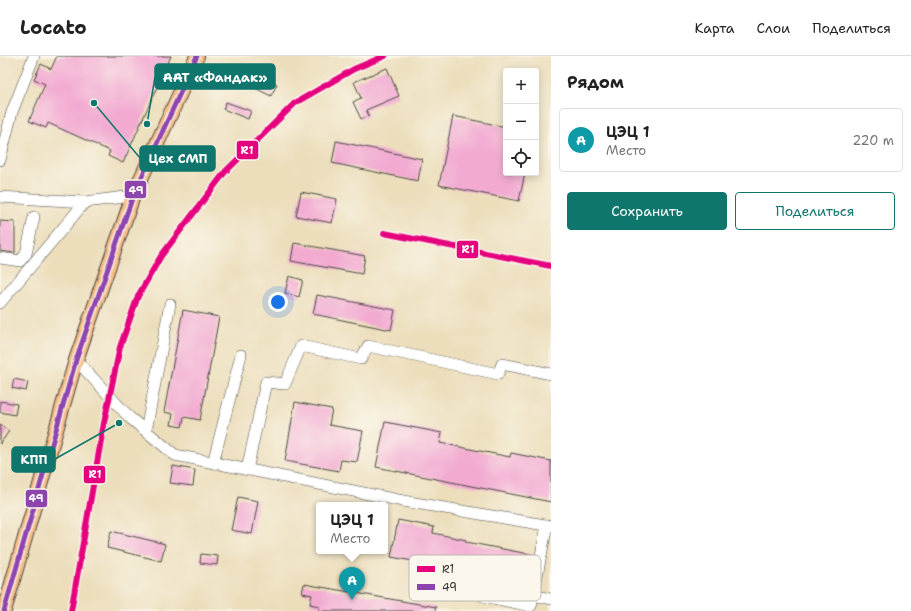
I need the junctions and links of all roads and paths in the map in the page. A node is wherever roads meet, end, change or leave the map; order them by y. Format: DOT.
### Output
graph roads {
  1 [pos="34,56"];
  2 [pos="197,56"];
  3 [pos="0,160"];
  4 [pos="133,196"];
  5 [pos="0,197"];
  6 [pos="85,202"];
  7 [pos="34,217"];
  8 [pos="0,258"];
  9 [pos="0,303"];
  10 [pos="170,304"];
  11 [pos="241,355"];
  12 [pos="76,360"];
  13 [pos="551,374"];
  14 [pos="146,431"];
  15 [pos="213,463"];
  16 [pos="247,470"];
  17 [pos="549,526"];
  18 [pos="541,560"];
  19 [pos="541,597"];
  20 [pos="551,599"];
  21 [pos="507,601"];
  22 [pos="532,601"];
  23 [pos="4,611"];
  1 -- 3 [label="street"];
  2 -- 4 [label="main road"];
  4 -- 6 [label="street"];
  4 -- 12 [label="main road"];
  5 -- 6 [label="street"];
  6 -- 9 [label="street"];
  7 -- 8 [label="street"];
  10 -- 14 [label="street"];
  11 -- 15 [label="street"];
  12 -- 14 [label="street"];
  12 -- 23 [label="main road"];
  13 -- 16 [label="street"];
  14 -- 15 [label="street"];
  15 -- 16 [label="street"];
  16 -- 17 [label="street"];
  17 -- 18 [label="street"];
  19 -- 20 [label="street"];
  21 -- 22 [label="street"];
}
